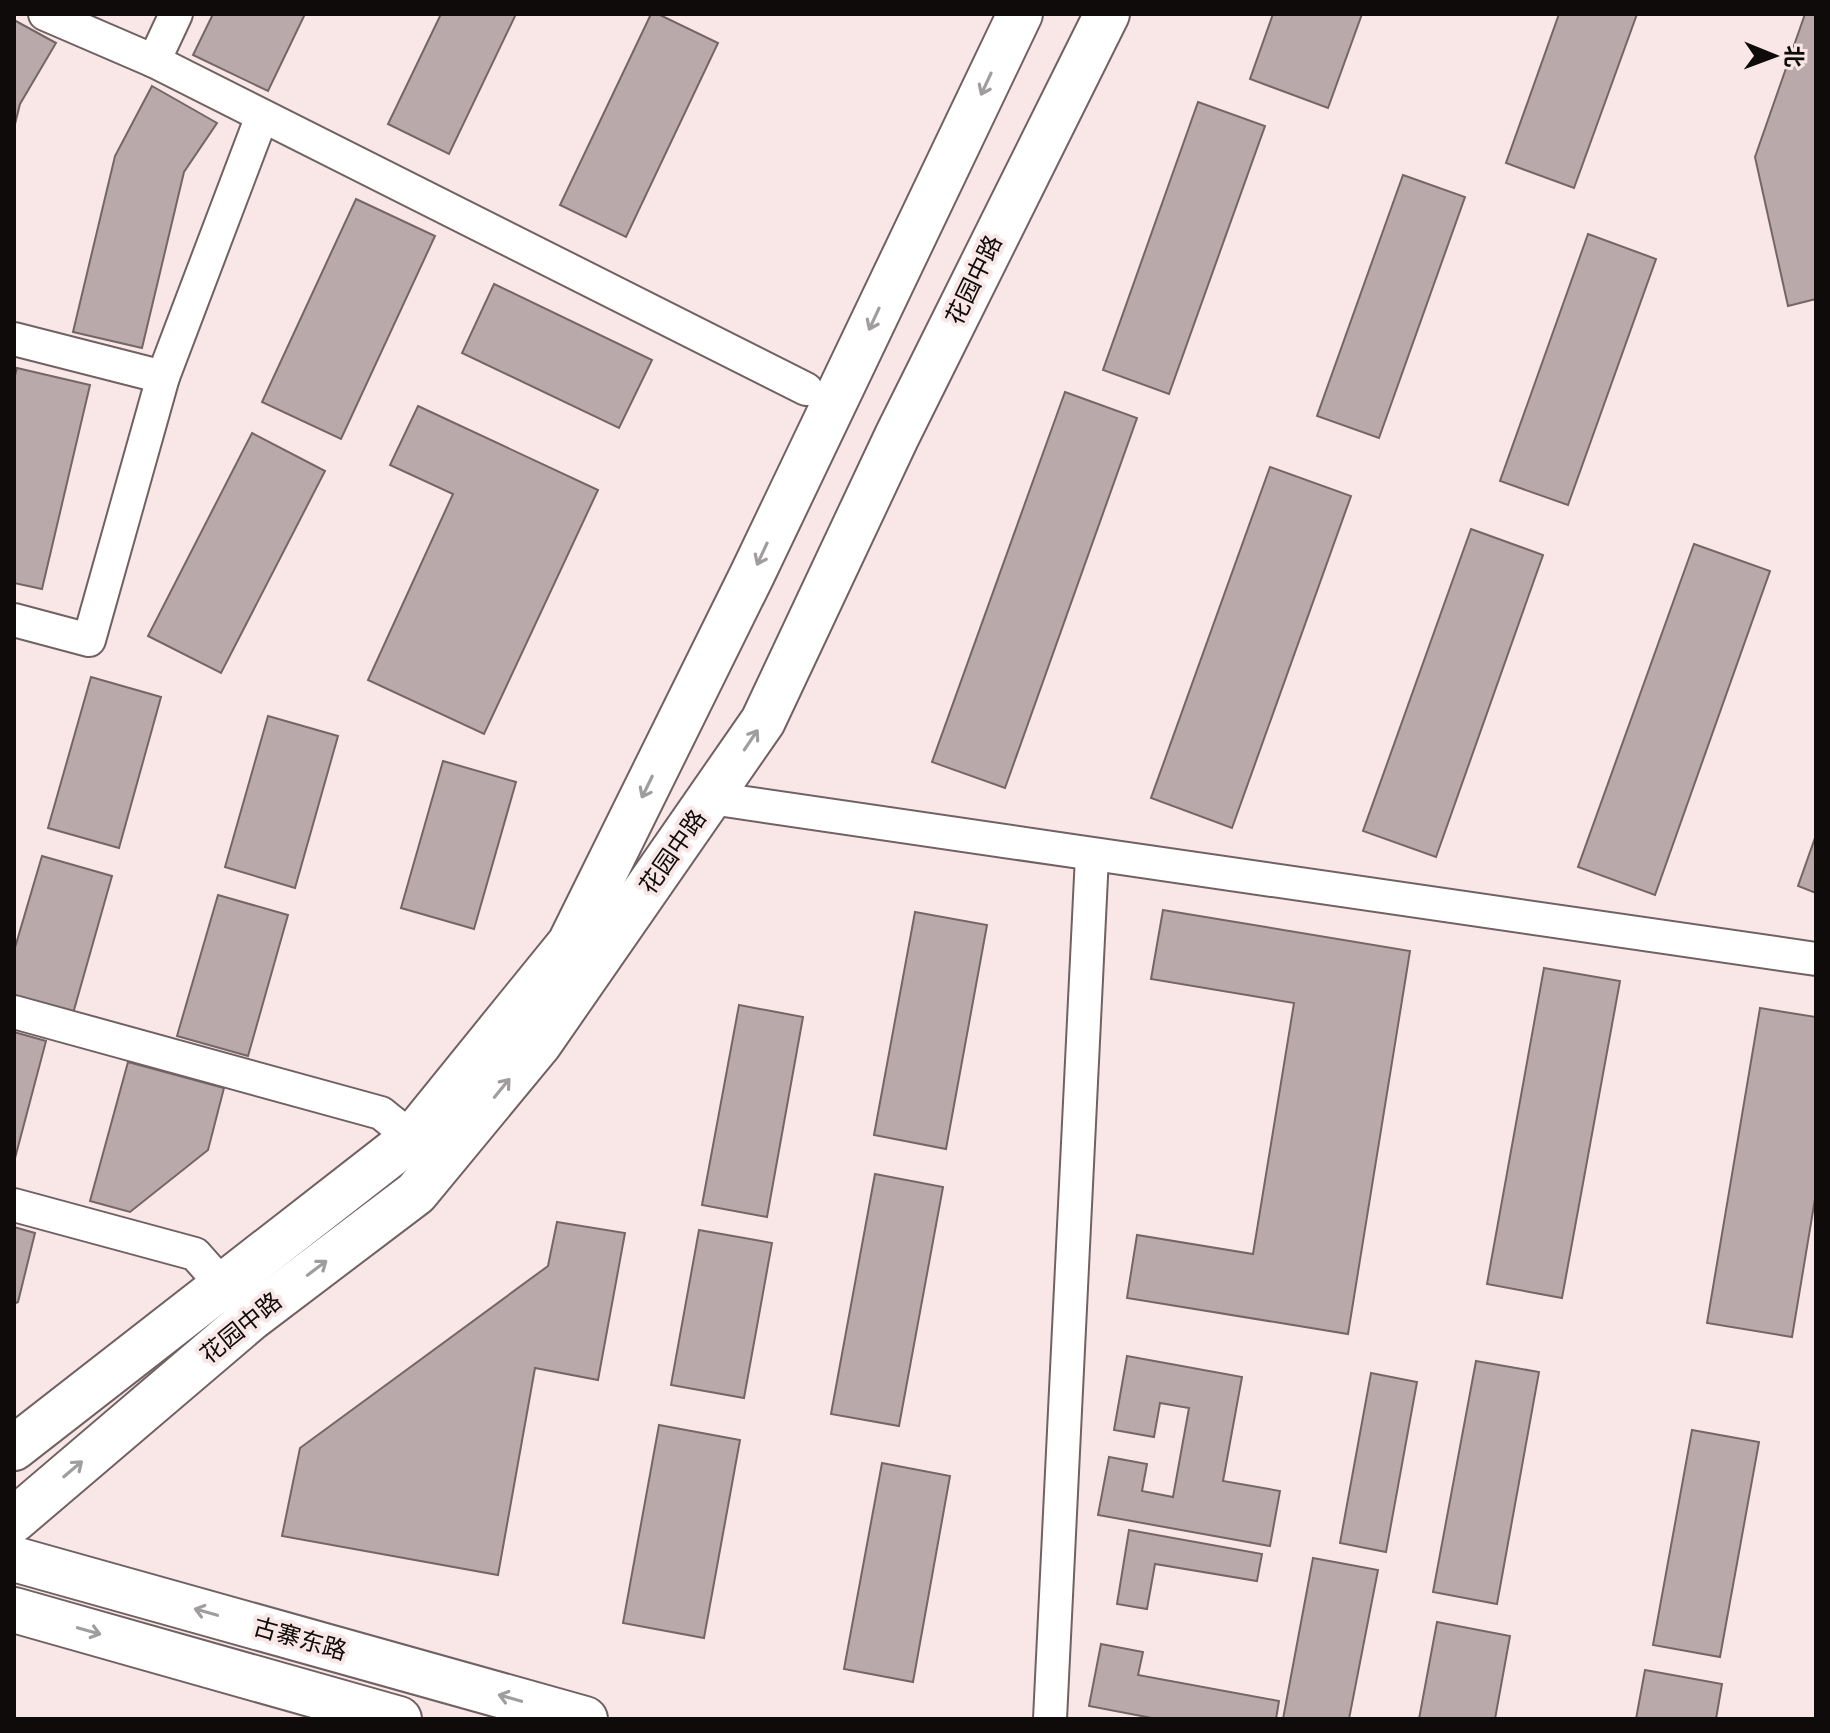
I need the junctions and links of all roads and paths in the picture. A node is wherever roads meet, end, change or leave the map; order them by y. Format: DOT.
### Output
graph roads {
  1 [pos="45,14"];
  2 [pos="176,14"];
  3 [pos="1020,14"];
  4 [pos="1107,14"];
  5 [pos="154,61"];
  6 [pos="262,116"];
  7 [pos="14,339"];
  8 [pos="163,377"];
  9 [pos="806,389"];
  10 [pos="14,620"];
  11 [pos="711,798"];
  12 [pos="1092,856"];
  13 [pos="1816,959"];
  14 [pos="14,1012"];
  15 [pos="427,1150"];
  16 [pos="14,1205"];
  17 [pos="238,1302"];
  18 [pos="14,1448"];
  19 [pos="14,1520"];
  20 [pos="14,1559"];
  21 [pos="14,1610"];
  22 [pos="399,1719"];
  23 [pos="585,1719"];
  24 [pos="1050,1719"];
  1 -- 5 [label="street"];
  2 -- 5 [label="street"];
  3 -- 15 [label="main road, one-way"];
  11 -- 4 [label="main road, 花园中路, one-way"];
  5 -- 6 [label="street"];
  6 -- 8 [label="street"];
  6 -- 9 [label="street"];
  7 -- 8 [label="street"];
  8 -- 10 [label="street"];
  11 -- 12 [label="street"];
  15 -- 11 [label="main road, 花园中路, one-way"];
  12 -- 13 [label="street"];
  12 -- 24 [label="street"];
  14 -- 15 [label="street"];
  15 -- 17 [label="main road, 花园中路"];
  16 -- 17 [label="street"];
  17 -- 18 [label="main road"];
  19 -- 17 [label="main road, 花园中路, one-way"];
  23 -- 20 [label="main road, 古寨东路, one-way"];
  21 -- 22 [label="main road, 古寨东路, one-way"];
}
